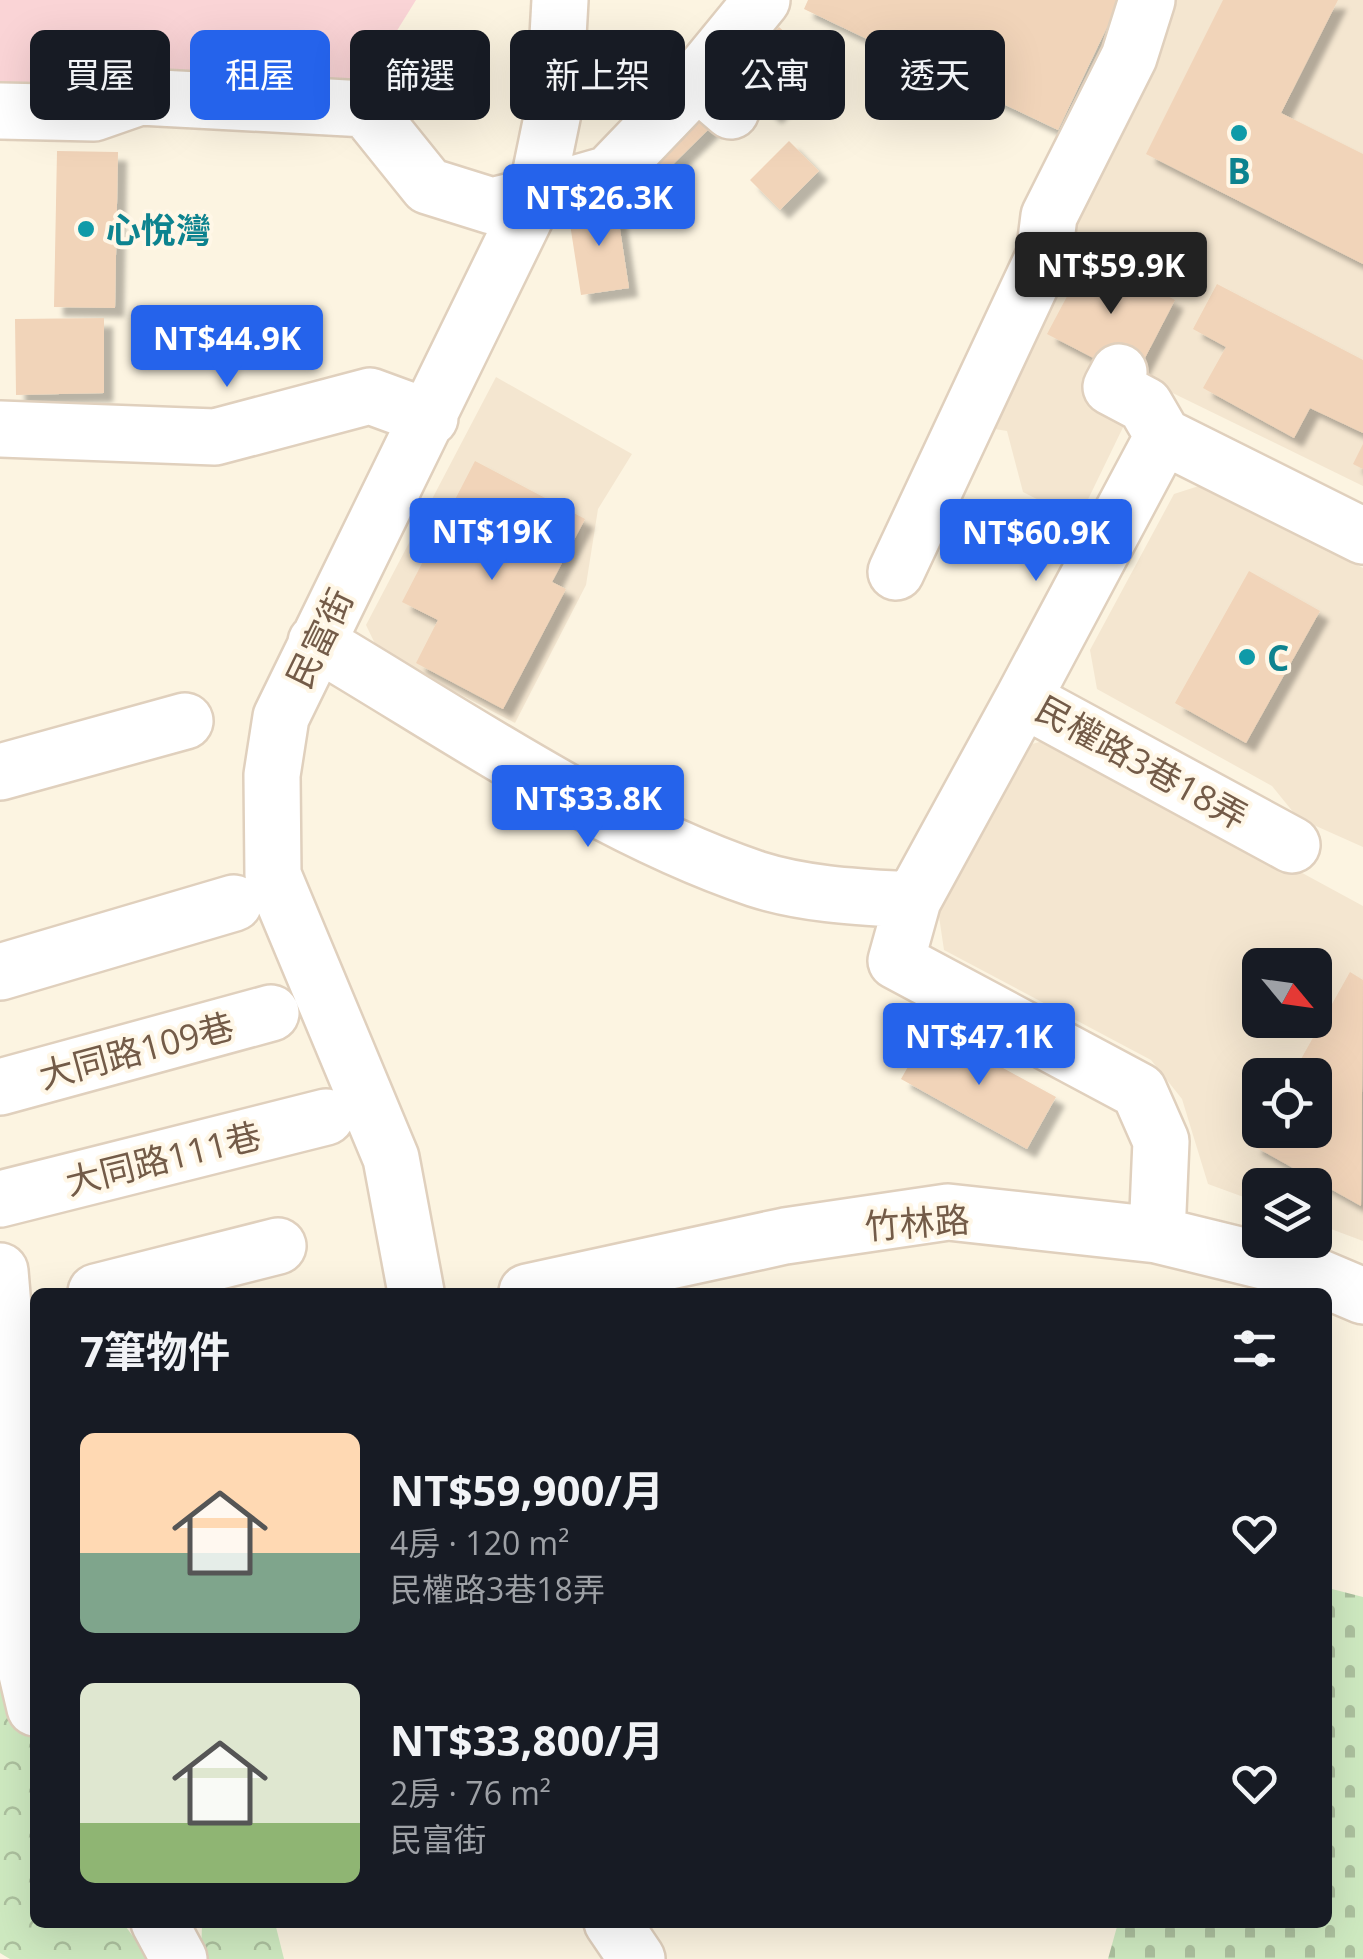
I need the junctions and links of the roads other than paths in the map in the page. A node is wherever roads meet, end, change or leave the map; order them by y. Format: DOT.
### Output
graph roads {
  1 [pos="560,0"];
  2 [pos="762,0"];
  3 [pos="1147,0"];
  4 [pos="0,110"];
  5 [pos="536,195"];
  6 [pos="1119,372"];
  7 [pos="430,418"];
  8 [pos="0,430"];
  9 [pos="1164,436"];
  10 [pos="1363,536"];
  11 [pos="896,572"];
  12 [pos="316,642"];
  13 [pos="1024,699"];
  14 [pos="186,721"];
  15 [pos="0,772"];
  16 [pos="1292,845"];
  17 [pos="913,900"];
  18 [pos="234,903"];
  19 [pos="0,972"];
  20 [pos="271,1014"];
  21 [pos="0,1087"];
  22 [pos="326,1117"];
  23 [pos="0,1199"];
  24 [pos="1157,1235"];
  25 [pos="278,1246"];
  26 [pos="112,1288"];
  27 [pos="415,1288"];
  28 [pos="545,1288"];
  29 [pos="1363,1296"];
  30 [pos="13,1298"];
  31 [pos="4,1525"];
  32 [pos="30,1687"];
  33 [pos="162,1928"];
  34 [pos="616,1928"];
  35 [pos="179,1959"];
  36 [pos="636,1959"];
  1 -- 5 [label="street, 民富街"];
  2 -- 5 [label="street"];
  3 -- 11 [label="street"];
  4 -- 5 [label="street"];
  5 -- 7 [label="street, 民富街"];
  6 -- 9 [label="street"];
  7 -- 8 [label="street"];
  7 -- 12 [label="street, 民富街"];
  9 -- 10 [label="street"];
  9 -- 13 [label="street, 民權路3巷18弄"];
  12 -- 17 [label="street"];
  12 -- 27 [label="street, 民富街"];
  13 -- 16 [label="street, 民權路3巷18弄"];
  13 -- 17 [label="street"];
  14 -- 15 [label="street"];
  17 -- 24 [label="street"];
  18 -- 19 [label="street"];
  20 -- 21 [label="street, 大同路109巷"];
  22 -- 23 [label="street, 大同路111巷"];
  24 -- 28 [label="street, 竹林路"];
  24 -- 29 [label="street, 竹林路"];
  25 -- 26 [label="street"];
  30 -- 31 [label="street"];
  31 -- 32 [label="street"];
  33 -- 35 [label="street"];
  34 -- 36 [label="street"];
}
